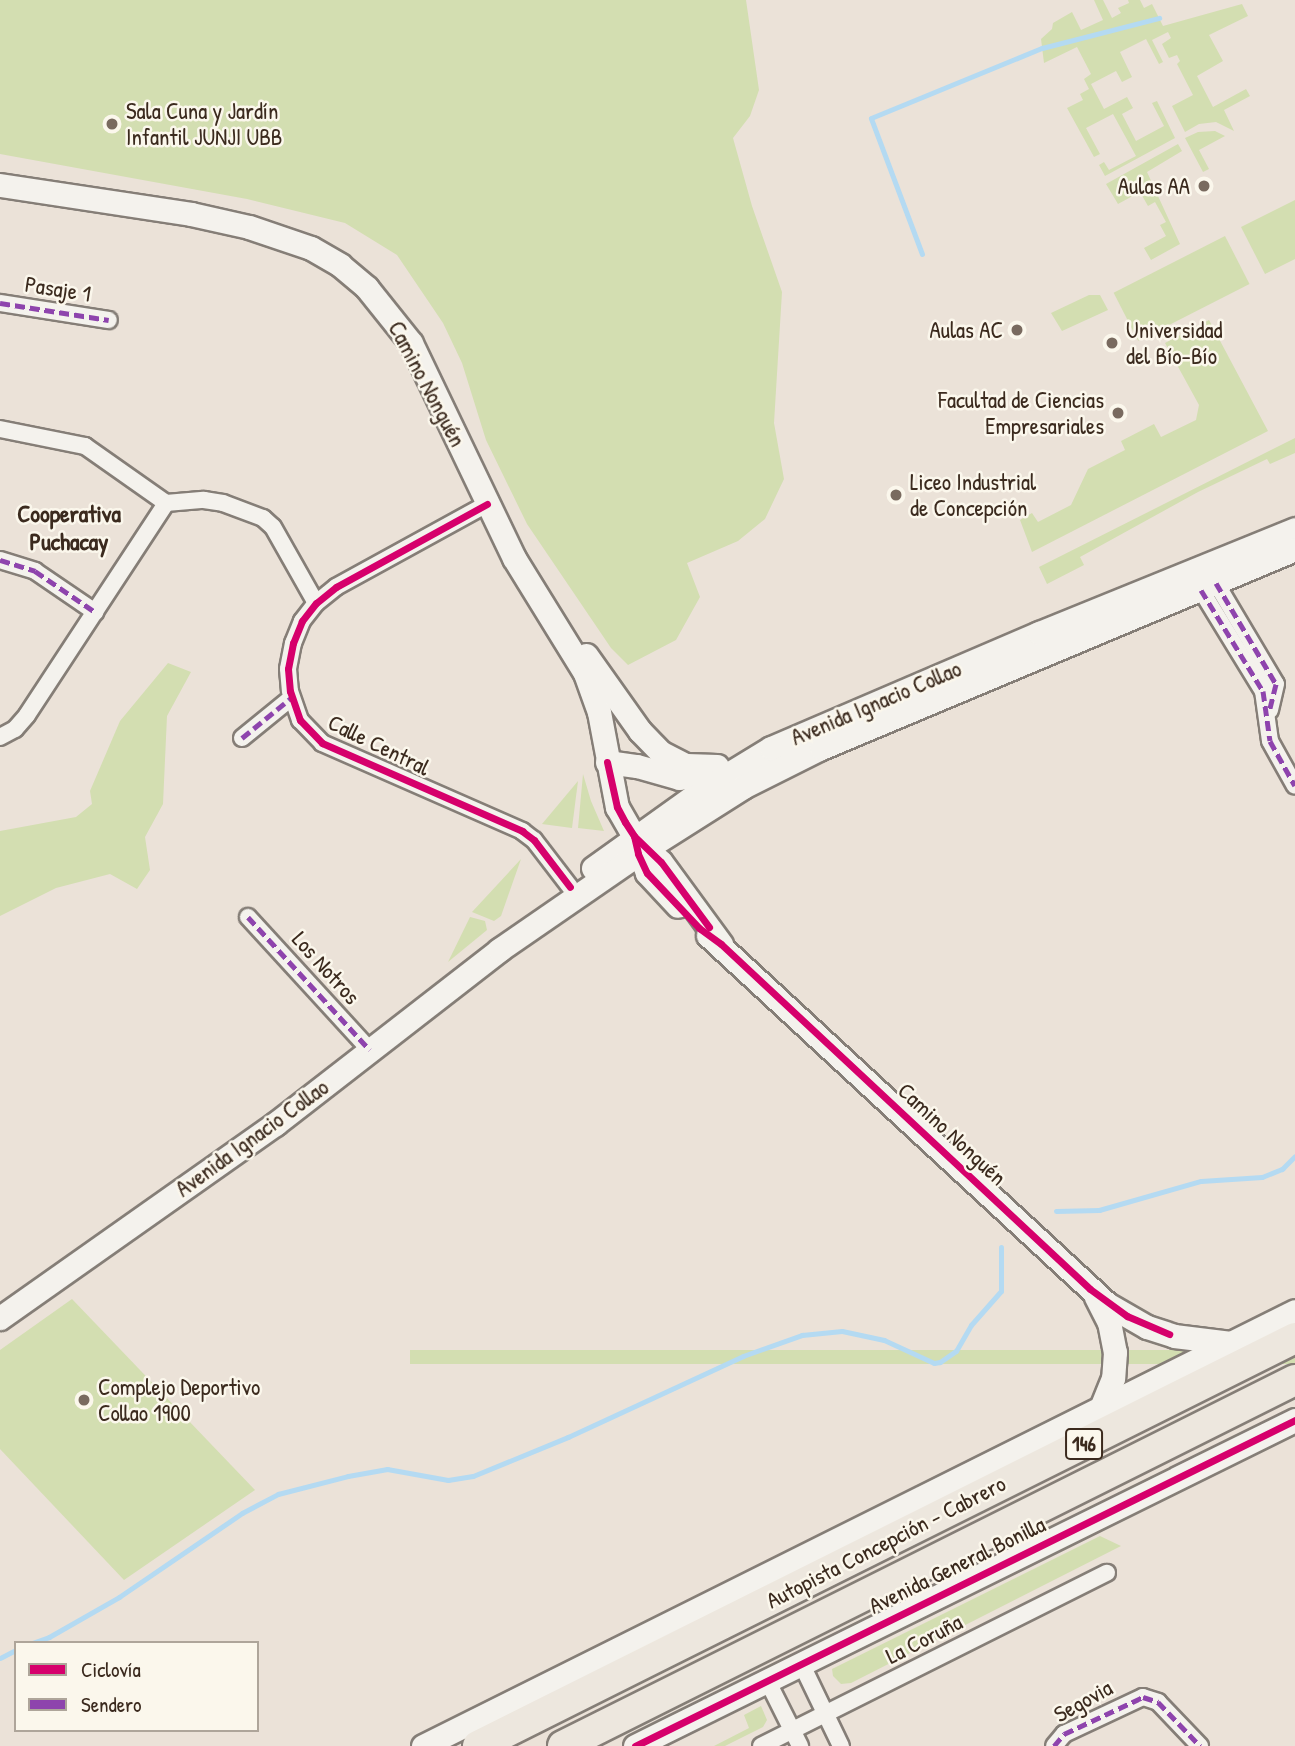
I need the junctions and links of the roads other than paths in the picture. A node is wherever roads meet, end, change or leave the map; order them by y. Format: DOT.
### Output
graph roads {
  1 [pos="0,185"];
  2 [pos="0,303"];
  3 [pos="109,320"];
  4 [pos="0,429"];
  5 [pos="166,503"];
  6 [pos="487,504"];
  7 [pos="1295,529"];
  8 [pos="1295,549"];
  9 [pos="0,560"];
  10 [pos="1208,586"];
  11 [pos="316,603"];
  12 [pos="95,612"];
  13 [pos="561,631"];
  14 [pos="291,698"];
  15 [pos="0,737"];
  16 [pos="242,738"];
  17 [pos="771,748"];
  18 [pos="607,762"];
  19 [pos="718,766"];
  20 [pos="1295,786"];
  21 [pos="640,846"];
  22 [pos="570,887"];
  23 [pos="248,917"];
  24 [pos="499,950"];
  25 [pos="370,1051"];
  26 [pos="1090,1289"];
  27 [pos="1295,1311"];
  28 [pos="0,1318"];
  29 [pos="1295,1338"];
  30 [pos="1231,1343"];
  31 [pos="1295,1380"];
  32 [pos="1101,1407"];
  33 [pos="1295,1420"];
  34 [pos="1108,1573"];
  35 [pos="801,1663"];
  36 [pos="767,1680"];
  37 [pos="825,1714"];
  38 [pos="792,1731"];
  39 [pos="423,1746"];
  40 [pos="478,1746"];
  41 [pos="564,1746"];
  42 [pos="635,1746"];
  43 [pos="761,1746"];
  44 [pos="800,1746"];
  45 [pos="841,1746"];
  46 [pos="1054,1746"];
  47 [pos="1200,1746"];
  1 -- 6 [label="main road, Camino Nonguén"];
  2 -- 3 [label="street, Pasaje 1"];
  4 -- 5 [label="street"];
  5 -- 11 [label="street"];
  5 -- 12 [label="street"];
  6 -- 11 [label="street, Calle Central"];
  6 -- 13 [label="main road, Camino Nonguén"];
  7 -- 17 [label="main road, Avenida Ignacio Collao"];
  8 -- 10 [label="main road, Avenida Ignacio Collao"];
  9 -- 12 [label="street"];
  10 -- 20 [label="street"];
  10 -- 21 [label="main road, Avenida Ignacio Collao"];
  11 -- 14 [label="street, Calle Central"];
  12 -- 15 [label="street"];
  13 -- 18 [label="main road, Camino Nonguén"];
  13 -- 19 [label="main road"];
  14 -- 16 [label="street"];
  14 -- 22 [label="street, Calle Central"];
  17 -- 19 [label="main road"];
  17 -- 21 [label="main road, Avenida Ignacio Collao"];
  18 -- 19 [label="main road"];
  18 -- 21 [label="main road, Camino Nonguén"];
  21 -- 22 [label="main road, Avenida Ignacio Collao"];
  21 -- 24 [label="main road, Avenida Ignacio Collao"];
  21 -- 26 [label="main road, Camino Nonguén"];
  22 -- 24 [label="main road, Avenida Ignacio Collao"];
  23 -- 25 [label="street, Los Notros"];
  24 -- 25 [label="main road, Avenida Ignacio Collao"];
  25 -- 28 [label="main road, Avenida Ignacio Collao"];
  26 -- 30 [label="main road, Camino Nonguén"];
  26 -- 32 [label="main road, Camino Nonguén"];
  27 -- 30 [label="main road"];
  29 -- 40 [label="highway, Autopista Concepción - Cabrero / 146"];
  30 -- 32 [label="main road"];
  31 -- 41 [label="highway, Autopista Concepción - Cabrero / 146"];
  32 -- 39 [label="main road"];
  33 -- 35 [label="main road, Avenida General Bonilla"];
  34 -- 37 [label="street, La Coruña"];
  35 -- 36 [label="main road, Avenida General Bonilla"];
  35 -- 37 [label="street"];
  36 -- 38 [label="street"];
  36 -- 42 [label="main road, Avenida General Bonilla"];
  37 -- 38 [label="street, La Coruña"];
  37 -- 45 [label="street"];
  38 -- 43 [label="street, La Coruña"];
  38 -- 44 [label="street"];
  46 -- 47 [label="street, Segovia"];
}
